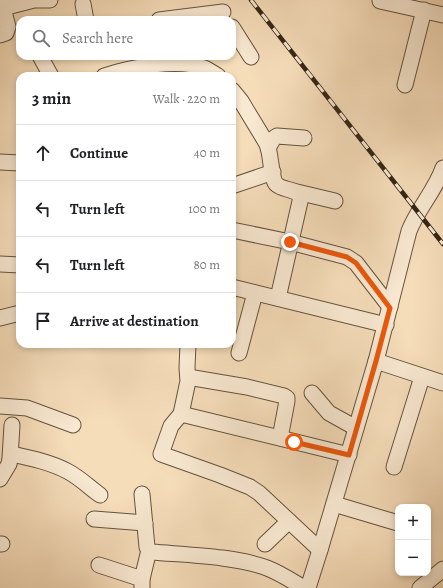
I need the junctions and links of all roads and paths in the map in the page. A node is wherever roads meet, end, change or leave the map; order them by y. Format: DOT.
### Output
graph roads {
  1 [pos="50,0"];
  2 [pos="380,1"];
  3 [pos="2,4"];
  4 [pos="83,4"];
  5 [pos="424,10"];
  6 [pos="221,11"];
  7 [pos="443,14"];
  8 [pos="85,16"];
  9 [pos="182,16"];
  10 [pos="236,33"];
  11 [pos="0,35"];
  12 [pos="251,57"];
  13 [pos="42,60"];
  14 [pos="169,64"];
  15 [pos="48,72"];
  16 [pos="121,72"];
  17 [pos="176,72"];
  18 [pos="204,72"];
  19 [pos="405,85"];
  20 [pos="236,95"];
  21 [pos="304,138"];
  22 [pos="268,148"];
  23 [pos="0,162"];
  24 [pos="16,163"];
  25 [pos="273,172"];
  26 [pos="442,175"];
  27 [pos="236,185"];
  28 [pos="297,192"];
  29 [pos="335,201"];
  30 [pos="236,231"];
  31 [pos="290,242"];
  32 [pos="0,264"];
  33 [pos="16,265"];
  34 [pos="236,288"];
  35 [pos="255,292"];
  36 [pos="278,298"];
  37 [pos="390,308"];
  38 [pos="16,313"];
  39 [pos="0,318"];
  40 [pos="386,325"];
  41 [pos="188,348"];
  42 [pos="239,353"];
  43 [pos="376,361"];
  44 [pos="188,377"];
  45 [pos="422,377"];
  46 [pos="443,384"];
  47 [pos="312,393"];
  48 [pos="0,406"];
  49 [pos="181,414"];
  50 [pos="73,424"];
  51 [pos="12,425"];
  52 [pos="356,428"];
  53 [pos="280,438"];
  54 [pos="11,454"];
  55 [pos="349,455"];
  56 [pos="394,467"];
  57 [pos="0,479"];
  58 [pos="142,494"];
  59 [pos="100,495"];
  60 [pos="334,504"];
  61 [pos="94,519"];
  62 [pos="289,521"];
  63 [pos="395,522"];
  64 [pos="145,523"];
  65 [pos="265,544"];
  66 [pos="149,550"];
  67 [pos="320,550"];
  68 [pos="99,565"];
  69 [pos="443,569"];
  70 [pos="142,584"];
  71 [pos="304,588"];
  72 [pos="308,588"];
  73 [pos="420,588"];
  1 -- 3 [label="street"];
  2 -- 5 [label="street"];
  3 -- 11 [label="street"];
  4 -- 8 [label="street"];
  5 -- 7 [label="street"];
  5 -- 19 [label="street"];
  6 -- 9 [label="street"];
  10 -- 12 [label="street"];
  13 -- 15 [label="street"];
  14 -- 16 [label="street"];
  14 -- 17 [label="street"];
  14 -- 18 [label="street"];
  20 -- 22 [label="street"];
  21 -- 22 [label="street"];
  22 -- 25 [label="street"];
  23 -- 24 [label="street"];
  25 -- 27 [label="street"];
  25 -- 28 [label="street"];
  26 -- 37 [label="street"];
  28 -- 29 [label="street"];
  28 -- 31 [label="street"];
  30 -- 31 [label="street"];
  31 -- 36 [label="street"];
  31 -- 37 [label="street"];
  32 -- 33 [label="street"];
  34 -- 35 [label="street"];
  35 -- 36 [label="street"];
  35 -- 42 [label="street"];
  36 -- 40 [label="street"];
  37 -- 40 [label="street"];
  38 -- 39 [label="street"];
  40 -- 43 [label="street"];
  41 -- 44 [label="street"];
  43 -- 45 [label="street"];
  43 -- 52 [label="street"];
  44 -- 49 [label="street"];
  44 -- 53 [label="street"];
  45 -- 46 [label="street"];
  45 -- 56 [label="street"];
  47 -- 52 [label="street"];
  48 -- 50 [label="street"];
  49 -- 53 [label="street"];
  49 -- 62 [label="street"];
  51 -- 54 [label="street"];
  52 -- 55 [label="street"];
  53 -- 55 [label="street"];
  54 -- 57 [label="street"];
  54 -- 59 [label="street"];
  55 -- 60 [label="street"];
  58 -- 64 [label="street"];
  60 -- 63 [label="street"];
  60 -- 67 [label="street"];
  61 -- 64 [label="street"];
  62 -- 65 [label="street"];
  62 -- 67 [label="street"];
  64 -- 66 [label="street"];
  66 -- 70 [label="street"];
  66 -- 71 [label="street"];
  67 -- 72 [label="street"];
  68 -- 70 [label="street"];
  69 -- 73 [label="street"];
}
